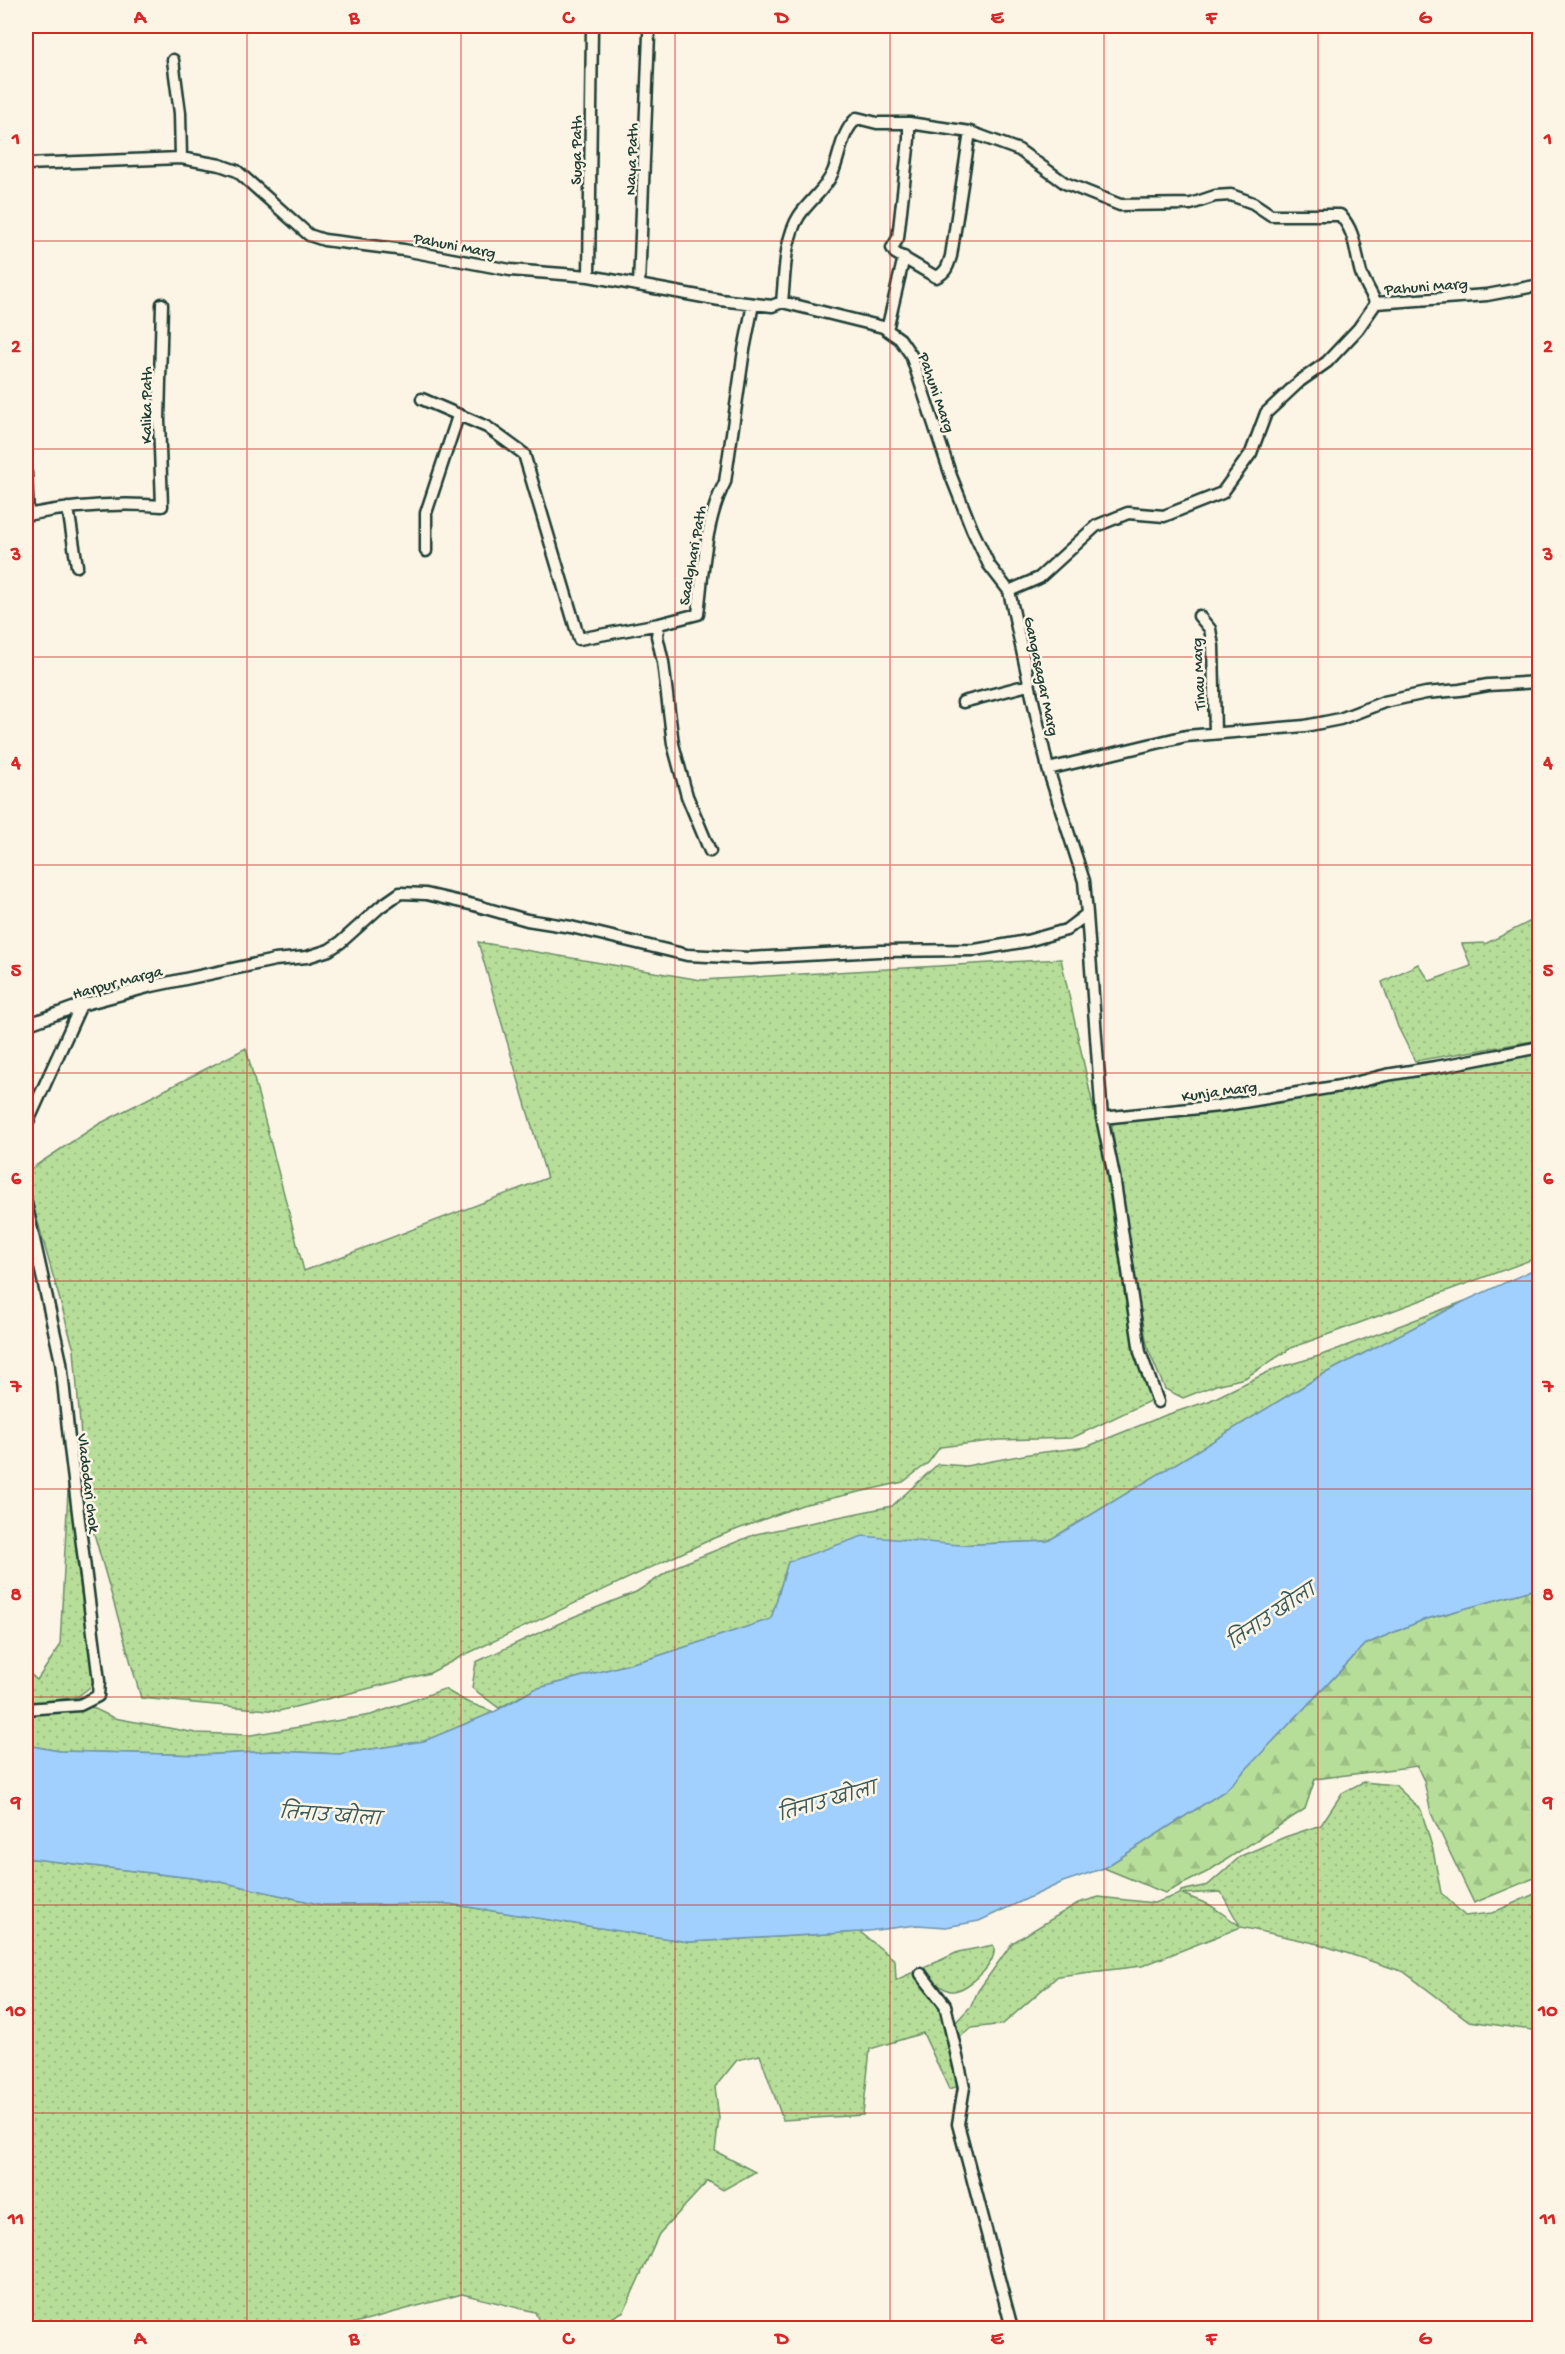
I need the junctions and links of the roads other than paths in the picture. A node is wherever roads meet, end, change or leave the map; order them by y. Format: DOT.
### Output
graph roads {
  1 [pos="592,26"];
  2 [pos="649,34"];
  3 [pos="173,60"];
  4 [pos="909,123"];
  5 [pos="970,132"];
  6 [pos="181,158"];
  7 [pos="26,164"];
  8 [pos="904,257"];
  9 [pos="589,276"];
  10 [pos="639,285"];
  11 [pos="1539,285"];
  12 [pos="782,302"];
  13 [pos="1376,303"];
  14 [pos="162,304"];
  15 [pos="753,304"];
  16 [pos="888,330"];
  17 [pos="422,399"];
  18 [pos="458,416"];
  19 [pos="26,473"];
  20 [pos="68,508"];
  21 [pos="27,515"];
  22 [pos="426,551"];
  23 [pos="77,566"];
  24 [pos="1009,591"];
  25 [pos="1199,616"];
  26 [pos="659,624"];
  27 [pos="1539,682"];
  28 [pos="1029,685"];
  29 [pos="963,702"];
  30 [pos="1215,733"];
  31 [pos="1048,769"];
  32 [pos="710,851"];
  33 [pos="1087,914"];
  34 [pos="81,1005"];
  35 [pos="26,1025"];
  36 [pos="1539,1047"];
  37 [pos="1102,1118"];
  38 [pos="26,1126"];
  39 [pos="26,1203"];
  40 [pos="1158,1402"];
  41 [pos="26,1709"];
  42 [pos="921,1974"];
  43 [pos="1012,2328"];
  1 -- 9 [label="street, Suga Path"];
  2 -- 10 [label="street, Naya Path"];
  3 -- 6 [label="street"];
  4 -- 5 [label="street"];
  4 -- 8 [label="street"];
  4 -- 12 [label="street"];
  5 -- 8 [label="street"];
  5 -- 13 [label="street"];
  6 -- 7 [label="street, Pahuni Marg"];
  6 -- 9 [label="street, Pahuni Marg"];
  8 -- 16 [label="street"];
  9 -- 10 [label="street, Pahuni Marg"];
  10 -- 15 [label="street, Pahuni Marg"];
  11 -- 13 [label="street, Pahuni Marg"];
  12 -- 15 [label="street, Pahuni Marg"];
  12 -- 16 [label="street, Pahuni Marg"];
  13 -- 24 [label="street, Pahuni Marg"];
  14 -- 20 [label="street, Kalika Path"];
  15 -- 26 [label="street, Saalghari Path"];
  16 -- 24 [label="street, Pahuni Marg"];
  17 -- 18 [label="street"];
  18 -- 22 [label="street"];
  18 -- 26 [label="street"];
  19 -- 21 [label="street"];
  20 -- 21 [label="street"];
  20 -- 23 [label="street"];
  24 -- 28 [label="street, Gangasagar Marg"];
  25 -- 30 [label="street, Tinau Marg"];
  26 -- 32 [label="street"];
  27 -- 30 [label="street"];
  28 -- 29 [label="street"];
  28 -- 31 [label="street, Gangasagar Marg"];
  30 -- 31 [label="street"];
  31 -- 33 [label="street, Gangasagar Marg"];
  33 -- 34 [label="street, Harpur Marga"];
  33 -- 37 [label="street"];
  34 -- 35 [label="street, Harpur Marga"];
  34 -- 38 [label="street"];
  36 -- 37 [label="street, Kunja Marg"];
  37 -- 40 [label="street"];
  39 -- 41 [label="street, Vladodari chok"];
  42 -- 43 [label="street"];
}
